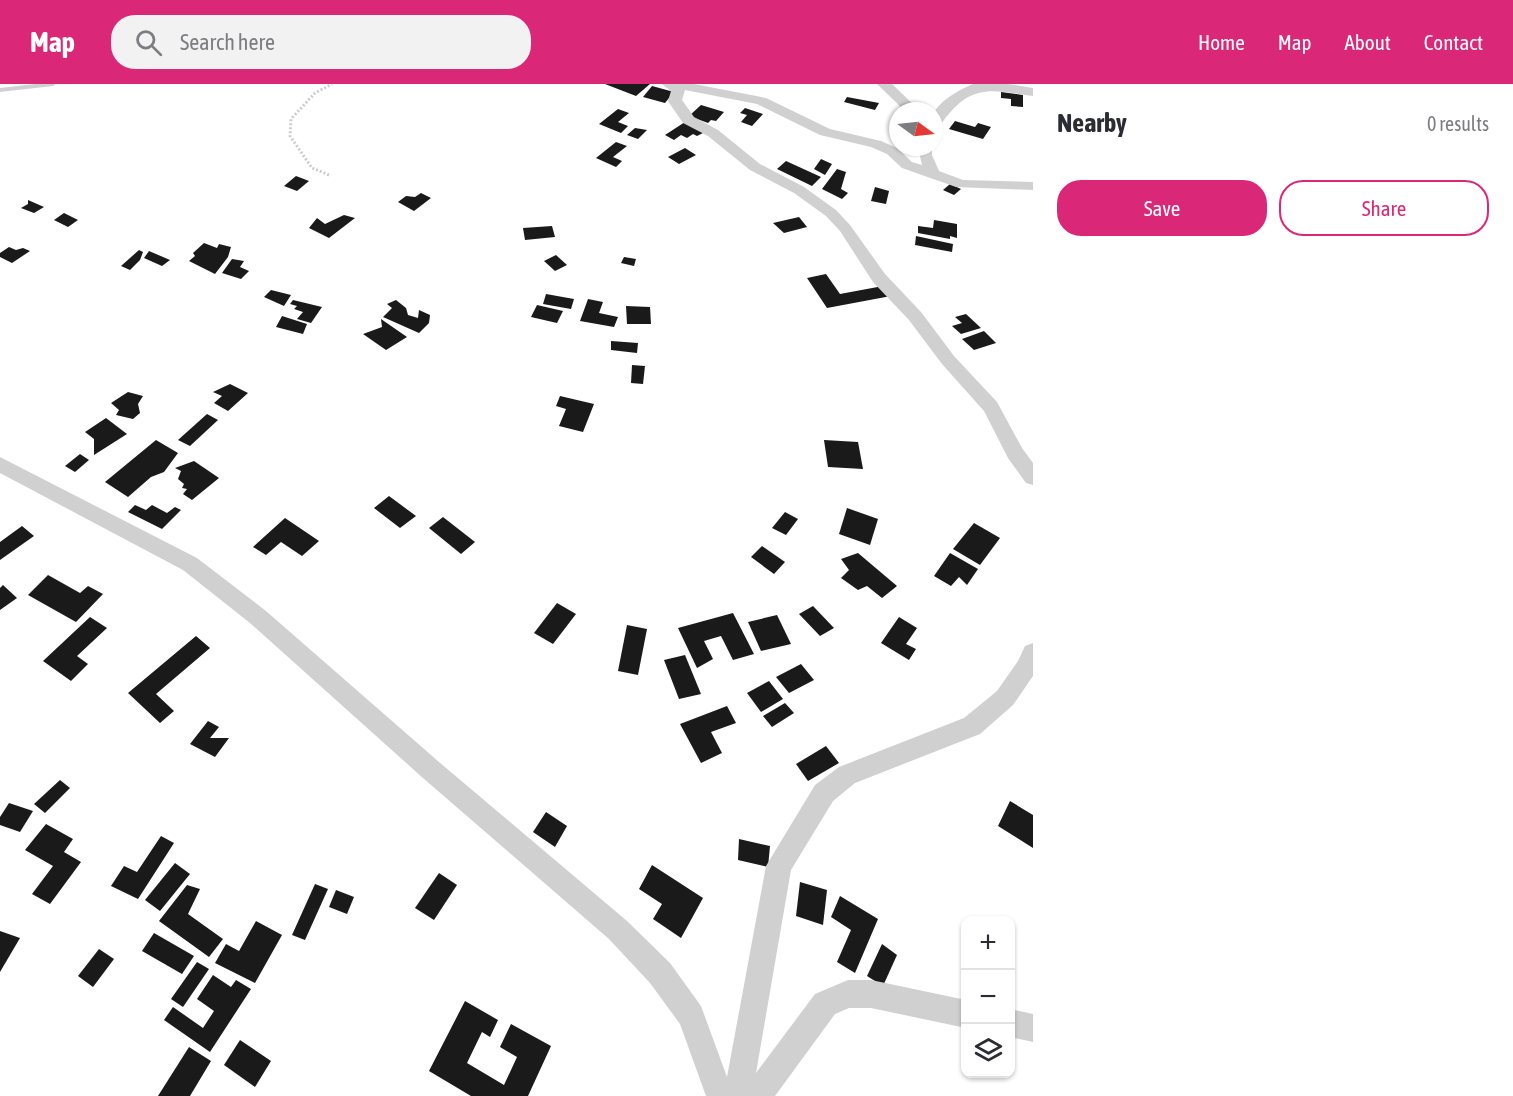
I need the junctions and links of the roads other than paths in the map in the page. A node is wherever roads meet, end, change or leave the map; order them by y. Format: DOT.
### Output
graph roads {
  1 [pos="53,84"];
  2 [pos="669,84"];
  3 [pos="674,84"];
  4 [pos="884,84"];
  5 [pos="0,90"];
  6 [pos="1033,92"];
  7 [pos="903,102"];
  8 [pos="943,112"];
  9 [pos="925,156"];
  10 [pos="933,176"];
  11 [pos="1033,186"];
  12 [pos="0,464"];
  13 [pos="1033,478"];
  14 [pos="1033,653"];
  15 [pos="961,1013"];
  16 [pos="1015,1024"];
  17 [pos="1033,1028"];
  18 [pos="720,1096"];
  19 [pos="738,1096"];
  20 [pos="757,1096"];
  1 -- 5 [label="lane"];
  2 -- 13 [label="street"];
  3 -- 10 [label="street"];
  4 -- 7 [label="street"];
  6 -- 8 [label="street"];
  9 -- 10 [label="street"];
  10 -- 11 [label="street"];
  12 -- 18 [label="street"];
  14 -- 19 [label="street"];
  15 -- 20 [label="street"];
  16 -- 17 [label="street"];
}
